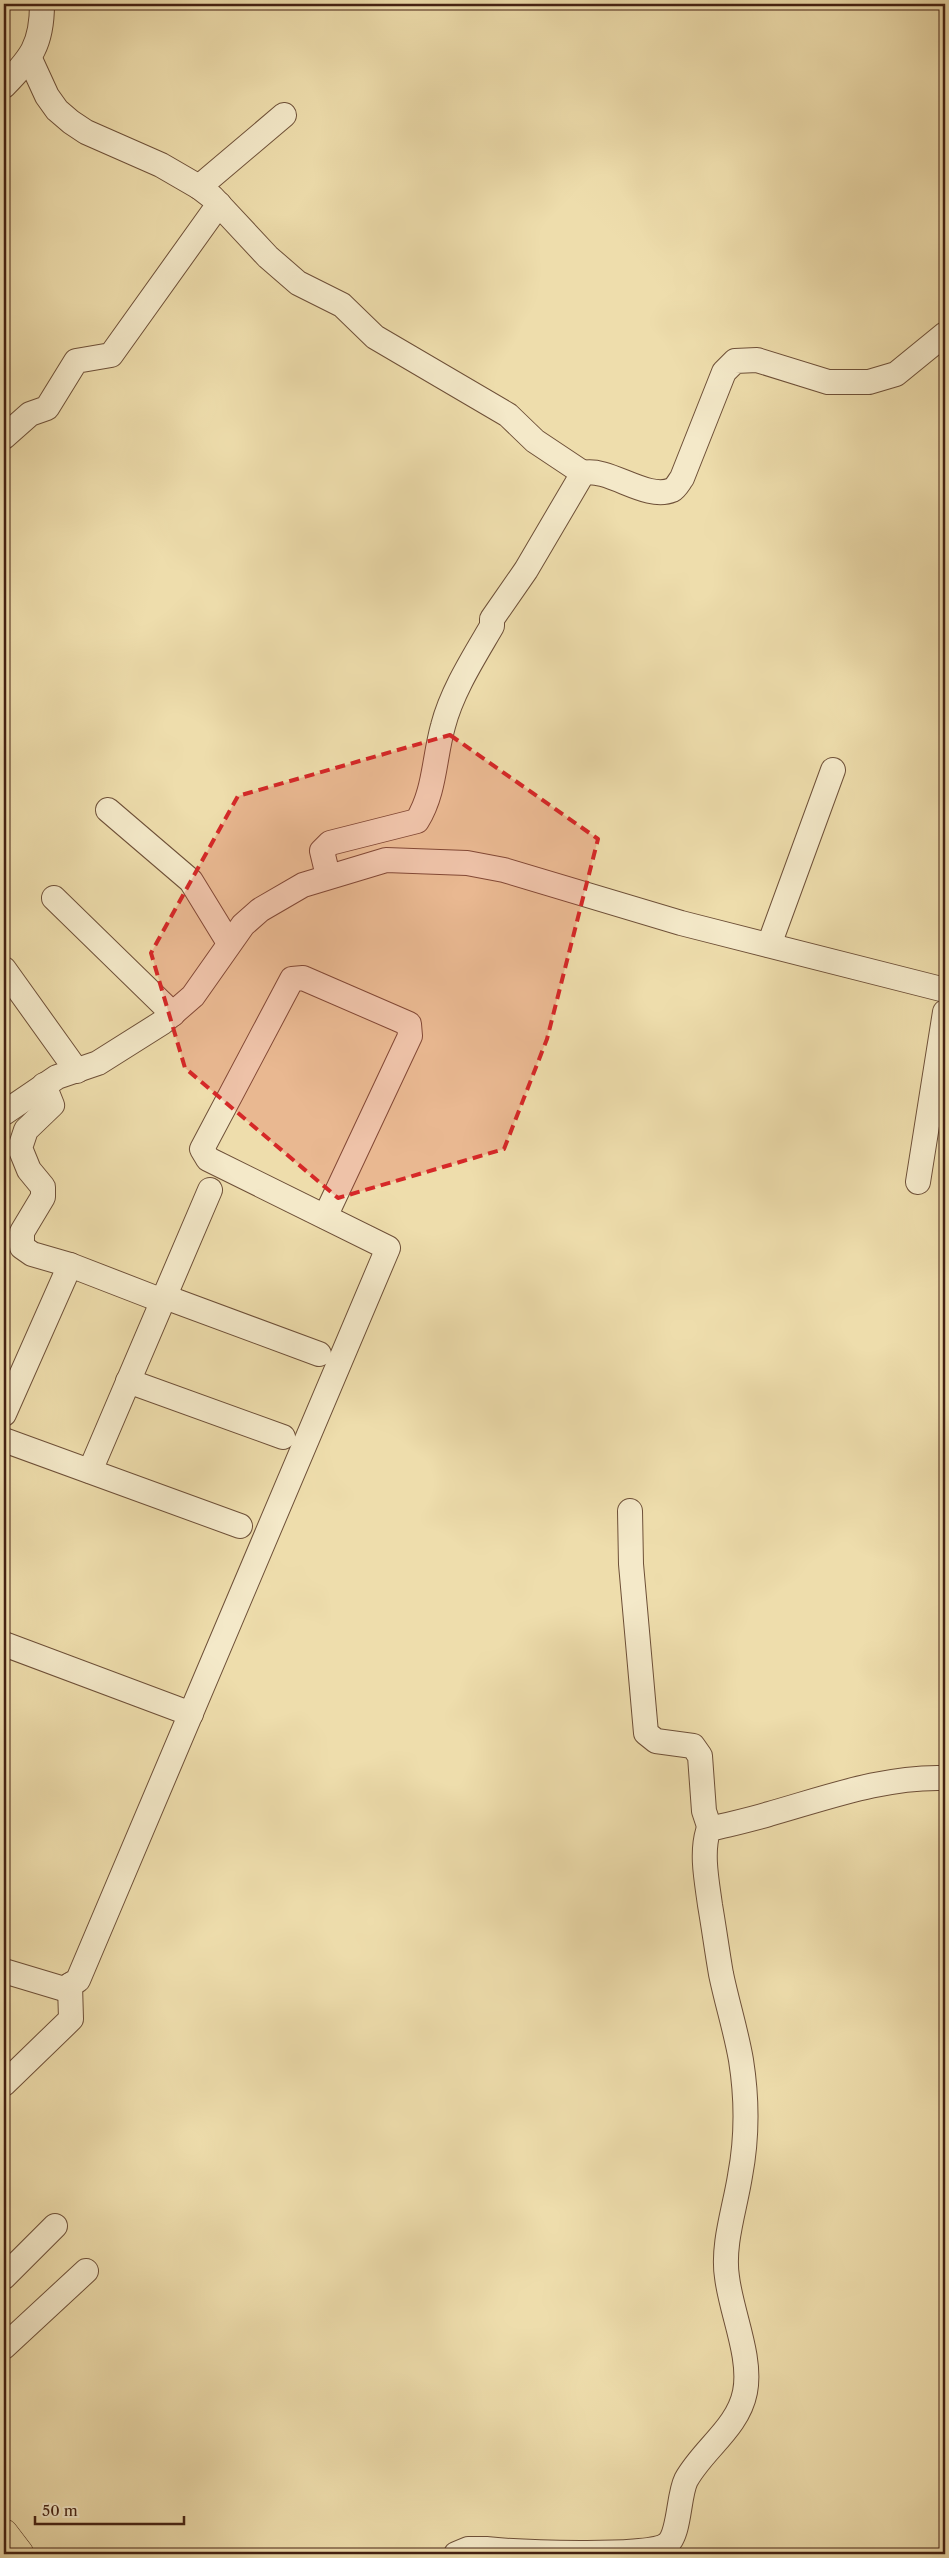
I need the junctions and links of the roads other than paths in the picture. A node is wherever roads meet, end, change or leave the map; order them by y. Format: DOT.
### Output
graph roads {
  1 [pos="42,4"];
  2 [pos="30,60"];
  3 [pos="4,86"];
  4 [pos="284,115"];
  5 [pos="199,187"];
  6 [pos="219,204"];
  7 [pos="945,334"];
  8 [pos="4,437"];
  9 [pos="583,473"];
  10 [pos="833,770"];
  11 [pos="108,810"];
  12 [pos="328,876"];
  13 [pos="54,898"];
  14 [pos="229,944"];
  15 [pos="769,945"];
  16 [pos="4,969"];
  17 [pos="945,990"];
  18 [pos="945,1012"];
  19 [pos="173,1014"];
  20 [pos="77,1071"];
  21 [pos="44,1085"];
  22 [pos="4,1113"];
  23 [pos="918,1182"];
  24 [pos="210,1190"];
  25 [pos="325,1217"];
  26 [pos="70,1265"];
  27 [pos="164,1299"];
  28 [pos="319,1354"];
  29 [pos="128,1381"];
  30 [pos="4,1414"];
  31 [pos="283,1437"];
  32 [pos="4,1440"];
  33 [pos="90,1471"];
  34 [pos="630,1511"];
  35 [pos="240,1526"];
  36 [pos="4,1644"];
  37 [pos="191,1714"];
  38 [pos="945,1778"];
  39 [pos="710,1829"];
  40 [pos="4,1971"];
  41 [pos="70,1985"];
  42 [pos="4,2084"];
  43 [pos="55,2226"];
  44 [pos="86,2271"];
  45 [pos="4,2277"];
  46 [pos="4,2347"];
  47 [pos="4,2532"];
  48 [pos="20,2554"];
  49 [pos="456,2554"];
  1 -- 2 [label="street"];
  2 -- 3 [label="street"];
  2 -- 5 [label="street"];
  4 -- 5 [label="street"];
  5 -- 6 [label="street"];
  6 -- 8 [label="street"];
  6 -- 9 [label="street"];
  7 -- 9 [label="street"];
  9 -- 12 [label="street"];
  10 -- 15 [label="street"];
  11 -- 14 [label="street"];
  12 -- 14 [label="street"];
  12 -- 15 [label="street"];
  13 -- 19 [label="street"];
  14 -- 19 [label="street"];
  15 -- 17 [label="street"];
  16 -- 20 [label="street"];
  18 -- 23 [label="street"];
  19 -- 20 [label="street"];
  20 -- 21 [label="street"];
  21 -- 22 [label="street"];
  21 -- 26 [label="street"];
  24 -- 27 [label="street"];
  25 -- 25 [label="street"];
  25 -- 37 [label="street"];
  26 -- 27 [label="street"];
  26 -- 30 [label="street"];
  27 -- 28 [label="street"];
  27 -- 29 [label="street"];
  29 -- 31 [label="street"];
  29 -- 33 [label="street"];
  32 -- 33 [label="street"];
  33 -- 35 [label="street"];
  34 -- 39 [label="street"];
  36 -- 37 [label="street"];
  37 -- 41 [label="street"];
  38 -- 39 [label="street"];
  39 -- 49 [label="street"];
  40 -- 41 [label="street"];
  41 -- 42 [label="street"];
  43 -- 45 [label="street"];
  44 -- 46 [label="street"];
  47 -- 48 [label="main road"];
}
